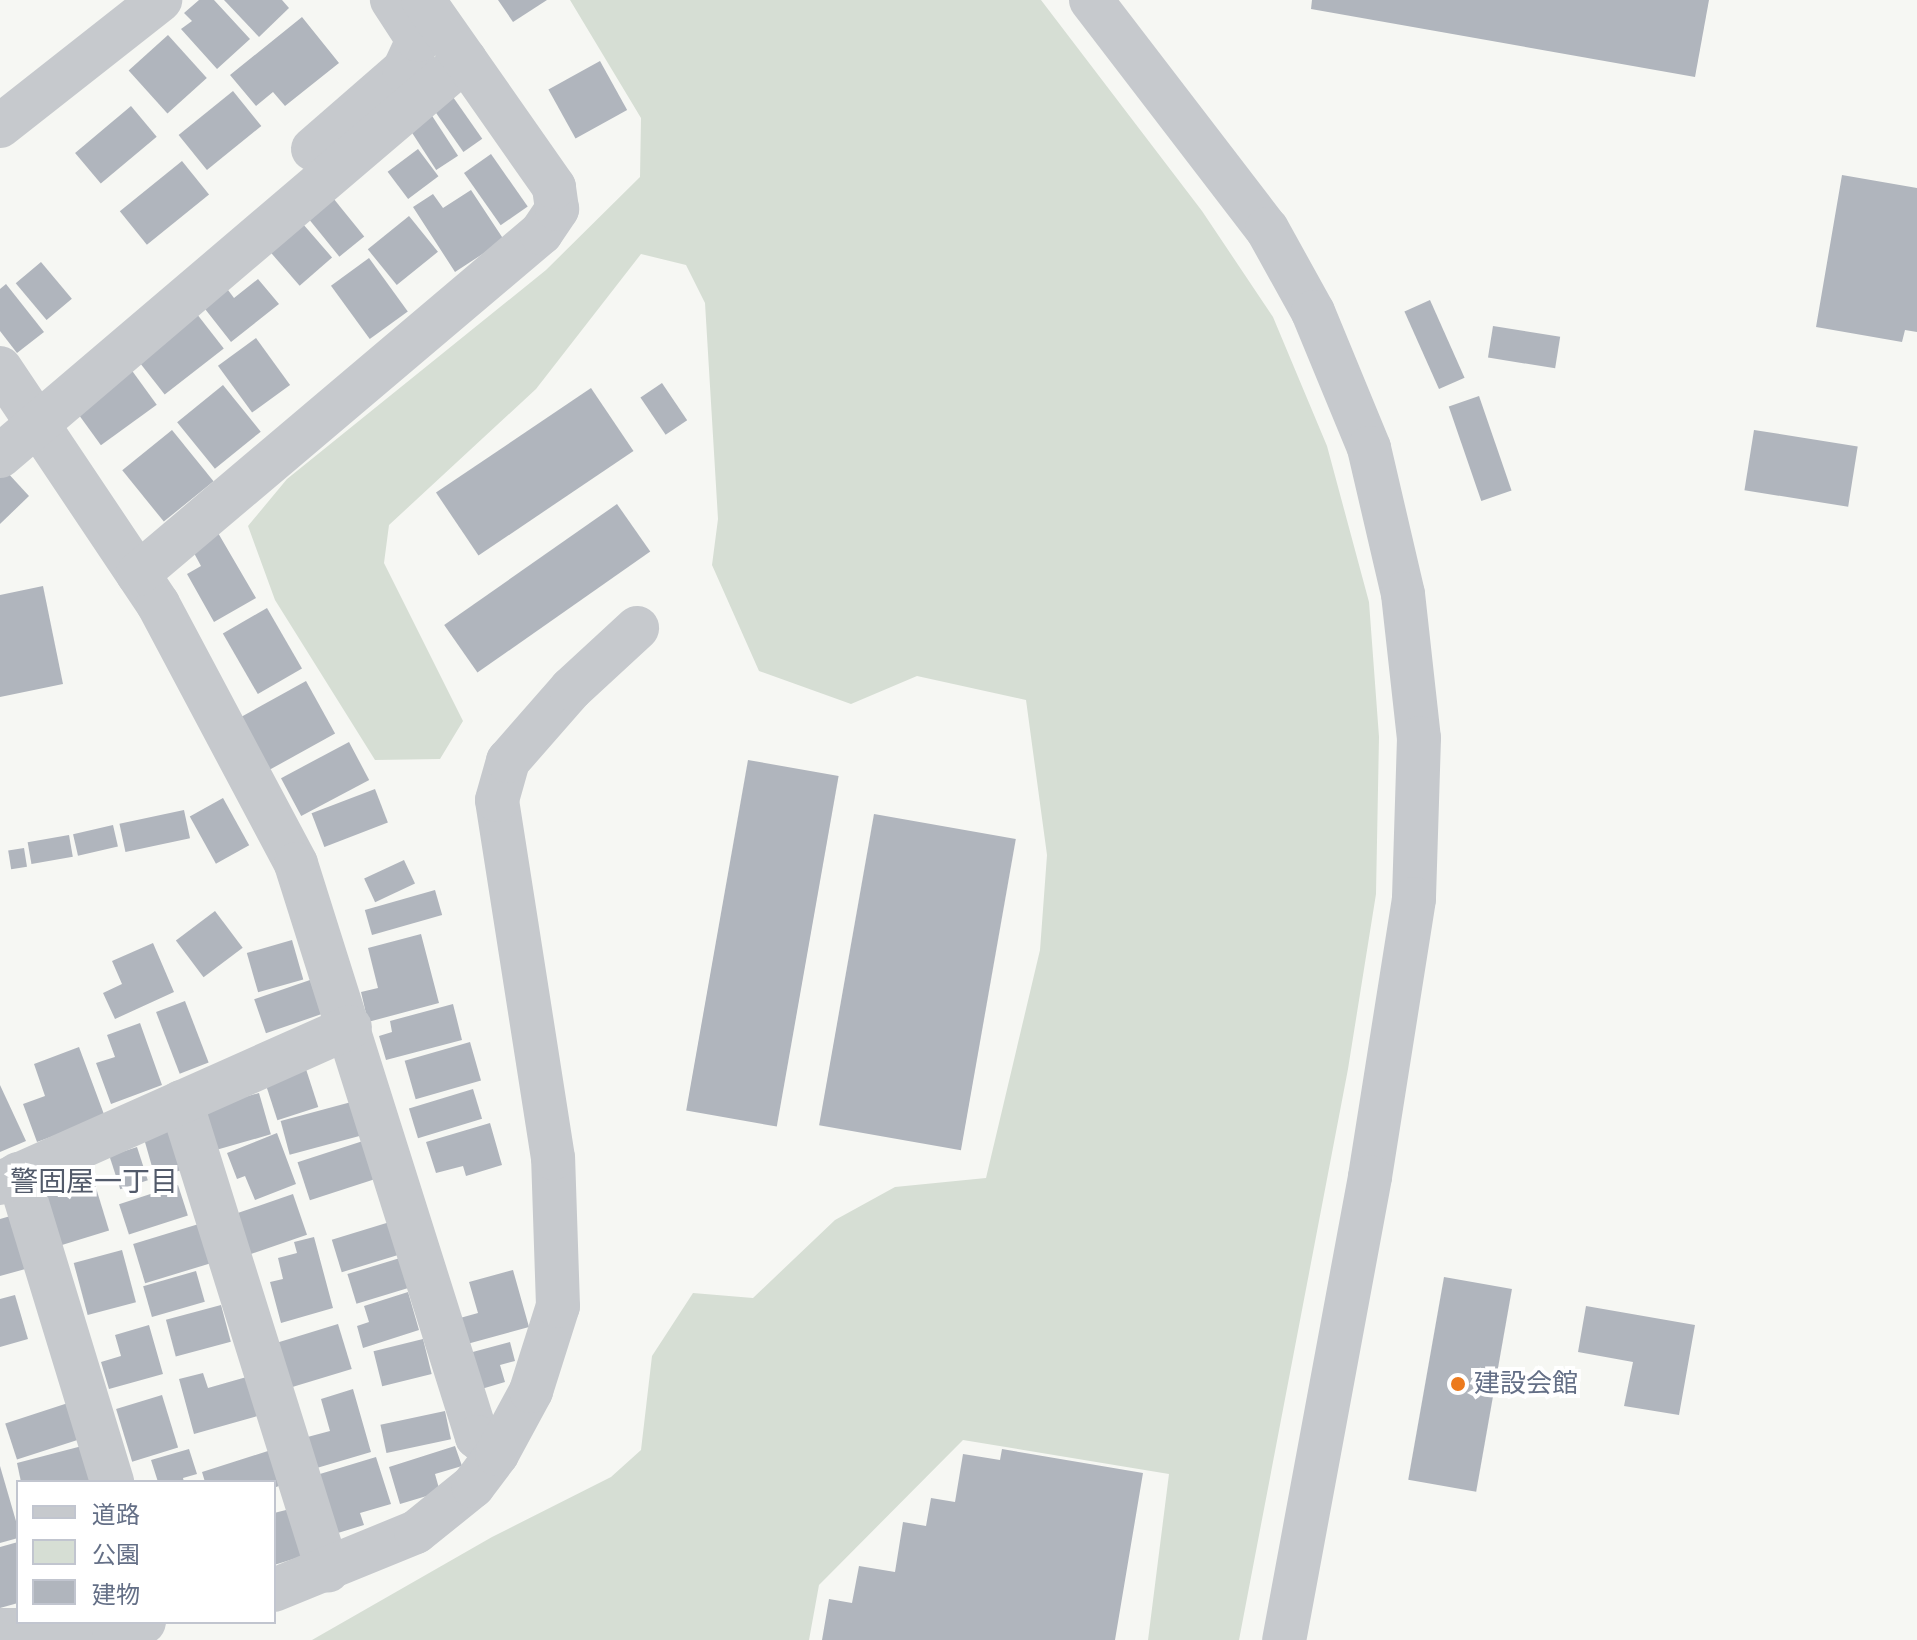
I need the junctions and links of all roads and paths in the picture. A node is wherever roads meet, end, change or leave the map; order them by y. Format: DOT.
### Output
graph roads {
  1 [pos="160,0"];
  2 [pos="392,0"];
  3 [pos="423,0"];
  4 [pos="1091,0"];
  5 [pos="465,60"];
  6 [pos="0,126"];
  7 [pos="148,328"];
  8 [pos="0,368"];
  9 [pos="38,422"];
  10 [pos="0,456"];
  11 [pos="138,574"];
  12 [pos="637,628"];
  13 [pos="350,1027"];
  14 [pos="181,1102"];
  15 [pos="9,1178"];
  16 [pos="497,1454"];
  17 [pos="111,1480"];
  18 [pos="328,1570"];
  19 [pos="276,1589"];
  20 [pos="136,1624"];
  21 [pos="0,1630"];
  22 [pos="1284,1640"];
  1 -- 6 [label="street"];
  2 -- 7 [label="street"];
  3 -- 5 [label="street"];
  4 -- 22 [label="street"];
  5 -- 7 [label="street"];
  5 -- 11 [label="street"];
  7 -- 9 [label="street"];
  8 -- 9 [label="street"];
  9 -- 10 [label="street"];
  9 -- 11 [label="street"];
  11 -- 13 [label="street"];
  12 -- 16 [label="street"];
  13 -- 14 [label="street"];
  13 -- 16 [label="street"];
  14 -- 15 [label="street"];
  14 -- 18 [label="street"];
  15 -- 17 [label="street"];
  16 -- 18 [label="street"];
  18 -- 19 [label="street"];
  20 -- 21 [label="street"];
}
